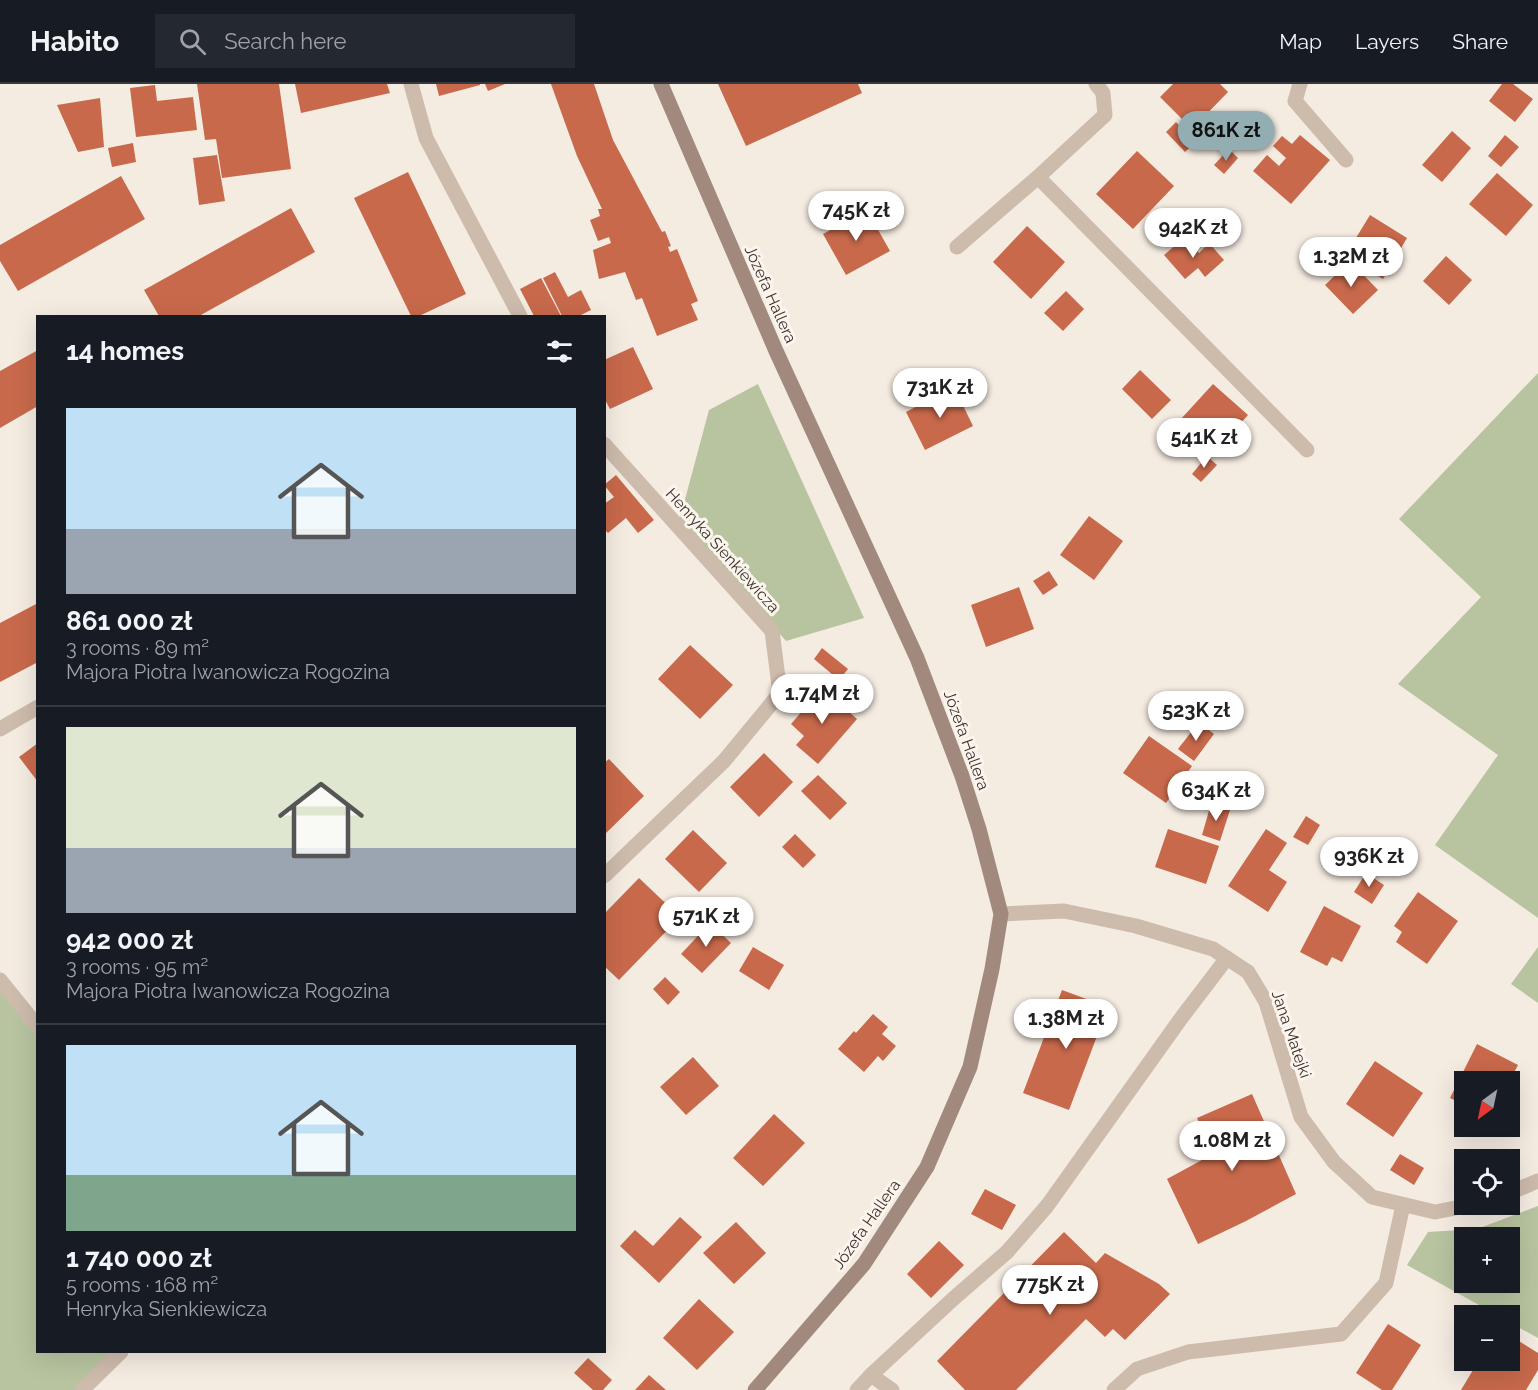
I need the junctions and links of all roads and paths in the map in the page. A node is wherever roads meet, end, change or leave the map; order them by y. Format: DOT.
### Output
graph roads {
  1 [pos="411,84"];
  2 [pos="661,84"];
  3 [pos="1096,84"];
  4 [pos="1300,84"];
  5 [pos="1346,160"];
  6 [pos="1038,177"];
  7 [pos="957,247"];
  8 [pos="519,315"];
  9 [pos="606,446"];
  10 [pos="1307,450"];
  11 [pos="36,708"];
  12 [pos="0,729"];
  13 [pos="606,874"];
  14 [pos="1001,914"];
  15 [pos="1227,958"];
  16 [pos="0,980"];
  17 [pos="36,1025"];
  18 [pos="1538,1181"];
  19 [pos="1520,1188"];
  20 [pos="1404,1205"];
  21 [pos="1454,1208"];
  22 [pos="121,1353"];
  23 [pos="871,1375"];
  24 [pos="82,1390"];
  25 [pos="755,1390"];
  26 [pos="857,1390"];
  27 [pos="892,1390"];
  28 [pos="1114,1390"];
  1 -- 8 [label="street"];
  2 -- 14 [label="street, Józefa Hallera"];
  3 -- 6 [label="street"];
  4 -- 5 [label="street"];
  6 -- 7 [label="street"];
  6 -- 10 [label="street"];
  9 -- 13 [label="street, Henryka Sienkiewicza"];
  11 -- 12 [label="street"];
  14 -- 15 [label="street, Jana Matejki"];
  14 -- 25 [label="street, Józefa Hallera"];
  15 -- 20 [label="street, Jana Matejki"];
  15 -- 23 [label="street"];
  16 -- 17 [label="street"];
  18 -- 19 [label="street"];
  20 -- 21 [label="street, Jana Matejki"];
  20 -- 28 [label="street"];
  22 -- 24 [label="street"];
  23 -- 26 [label="street"];
  23 -- 27 [label="street"];
}
